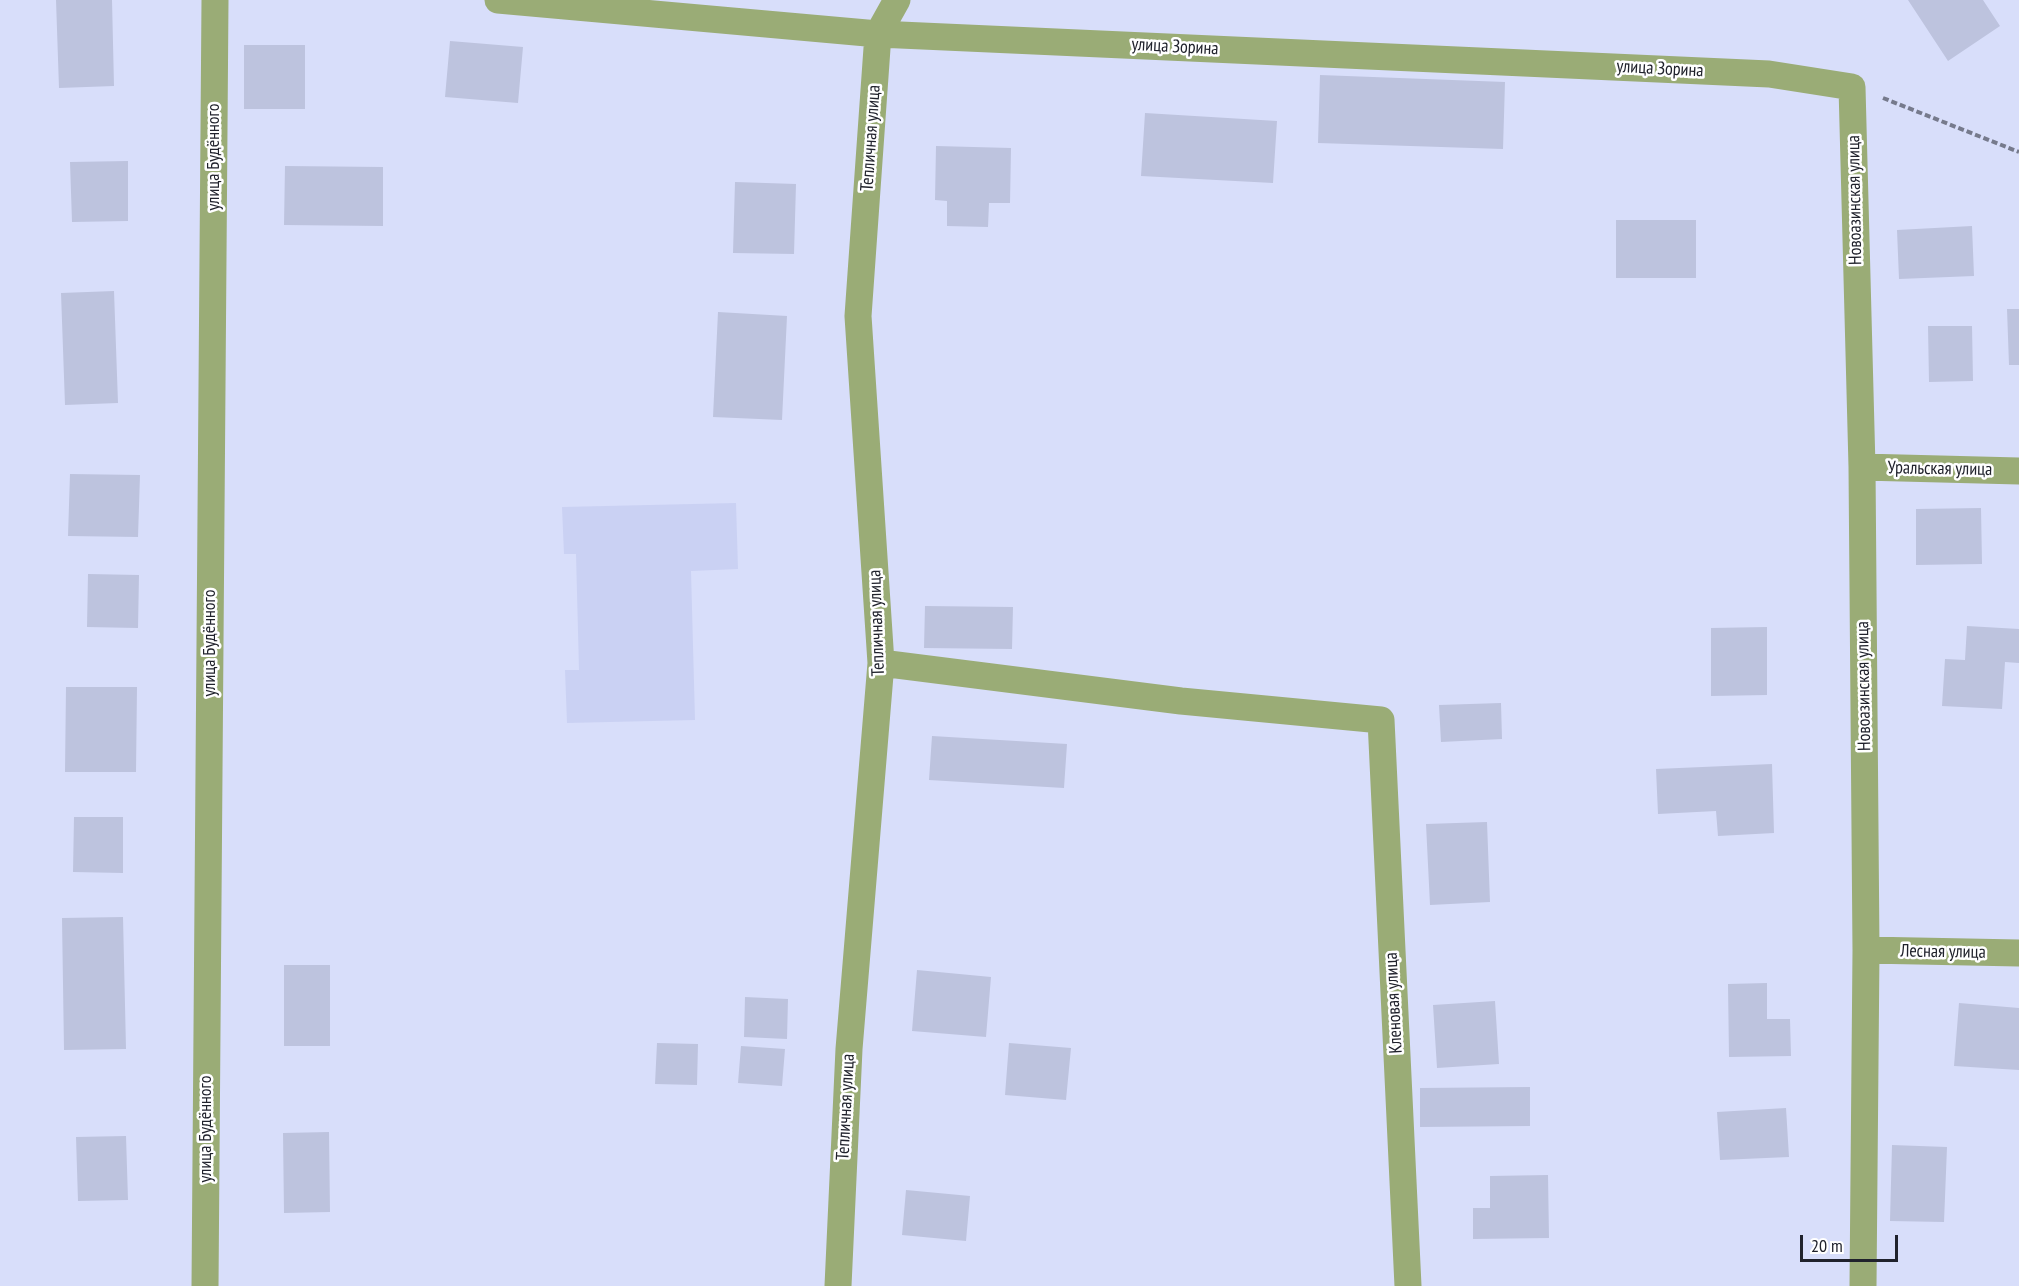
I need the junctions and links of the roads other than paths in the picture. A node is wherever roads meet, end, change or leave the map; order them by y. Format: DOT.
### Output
graph roads {
  1 [pos="215,0"];
  2 [pos="498,0"];
  3 [pos="897,0"];
  4 [pos="878,34"];
  5 [pos="1852,87"];
  6 [pos="1862,467"];
  7 [pos="2019,471"];
  8 [pos="881,663"];
  9 [pos="1866,950"];
  10 [pos="2019,953"];
  11 [pos="205,1286"];
  12 [pos="838,1286"];
  13 [pos="1408,1286"];
  14 [pos="1863,1286"];
  1 -- 11 [label="street, улица Будённого"];
  2 -- 4 [label="street, улица Зорина"];
  3 -- 4 [label="street, Тепличная улица"];
  4 -- 5 [label="street, улица Зорина"];
  4 -- 8 [label="street, Тепличная улица"];
  5 -- 6 [label="street, Новоазинская улица"];
  6 -- 7 [label="street, Уральская улица"];
  6 -- 9 [label="street, Новоазинская улица"];
  8 -- 12 [label="street, Тепличная улица"];
  8 -- 13 [label="street, Кленовая улица"];
  9 -- 10 [label="street, Лесная улица"];
  9 -- 14 [label="street, Новоазинская улица"];
}
